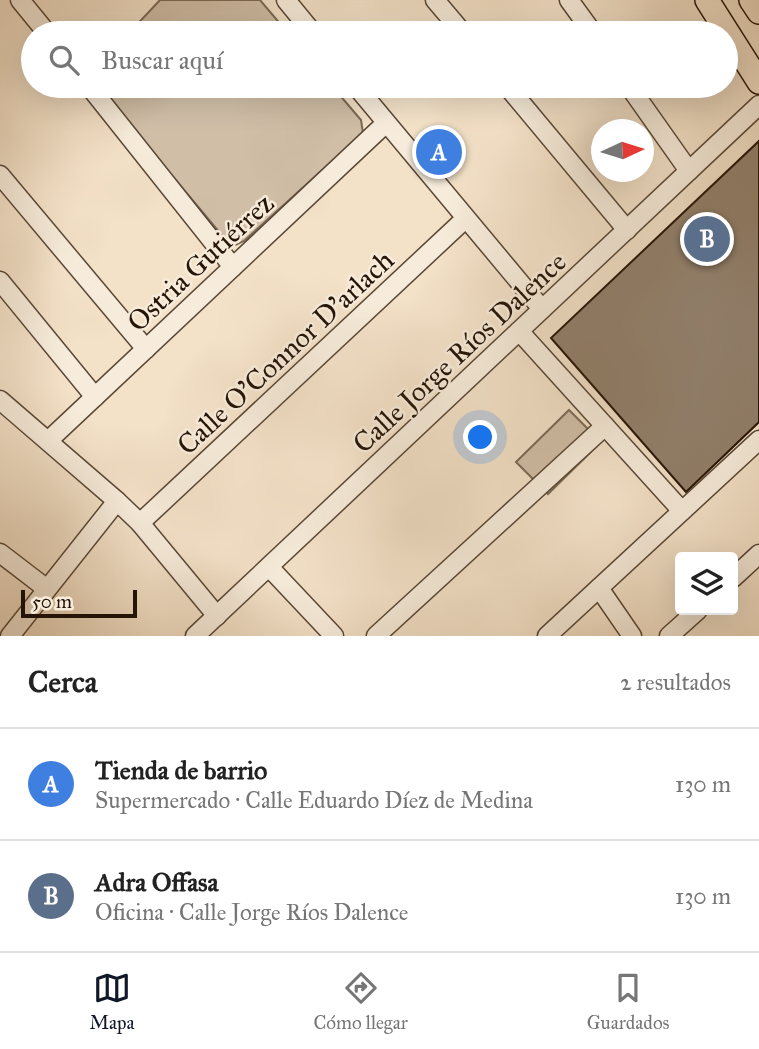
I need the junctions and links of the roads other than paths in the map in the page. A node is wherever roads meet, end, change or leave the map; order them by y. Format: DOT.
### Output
graph roads {
  1 [pos="20,0"];
  2 [pos="285,0"];
  3 [pos="435,0"];
  4 [pos="569,0"];
  5 [pos="707,0"];
  6 [pos="751,0"];
  7 [pos="759,12"];
  8 [pos="37,21"];
  9 [pos="303,21"];
  10 [pos="453,21"];
  11 [pos="584,21"];
  12 [pos="720,21"];
  13 [pos="738,49"];
  14 [pos="759,82"];
  15 [pos="99,98"];
  16 [pos="365,98"];
  17 [pos="517,98"];
  18 [pos="637,98"];
  19 [pos="759,105"];
  20 [pos="386,123"];
  21 [pos="689,171"];
  22 [pos="0,175"];
  23 [pos="465,219"];
  24 [pos="627,230"];
  25 [pos="233,267"];
  26 [pos="0,281"];
  27 [pos="542,309"];
  28 [pos="519,331"];
  29 [pos="146,349"];
  30 [pos="95,397"];
  31 [pos="0,400"];
  32 [pos="605,426"];
  33 [pos="49,440"];
  34 [pos="759,440"];
  35 [pos="117,501"];
  36 [pos="682,510"];
  37 [pos="140,523"];
  38 [pos="0,553"];
  39 [pos="759,554"];
  40 [pos="269,567"];
  41 [pos="738,573"];
  42 [pos="599,588"];
  43 [pos="47,589"];
  44 [pos="217,615"];
  45 [pos="692,615"];
  46 [pos="10,636"];
  47 [pos="195,636"];
  48 [pos="334,636"];
  49 [pos="376,636"];
  50 [pos="547,636"];
  51 [pos="632,636"];
  52 [pos="669,636"];
  1 -- 8 [label="street"];
  2 -- 9 [label="street"];
  3 -- 10 [label="street"];
  4 -- 11 [label="street"];
  5 -- 12 [label="main road"];
  6 -- 7 [label="main road"];
  13 -- 14 [label="main road"];
  15 -- 25 [label="street"];
  16 -- 20 [label="street"];
  17 -- 24 [label="street"];
  18 -- 21 [label="street"];
  19 -- 21 [label="street, Calle Jorge Ríos Dalence"];
  20 -- 23 [label="street"];
  20 -- 25 [label="street, Ostria Gutiérrez"];
  21 -- 24 [label="street, Calle Jorge Ríos Dalence"];
  22 -- 29 [label="street"];
  23 -- 27 [label="street"];
  23 -- 37 [label="street, Calle O'Connor D'arlach"];
  24 -- 27 [label="street, Calle Jorge Ríos Dalence"];
  25 -- 29 [label="street, Ostria Gutiérrez"];
  26 -- 30 [label="street"];
  27 -- 28 [label="street, Calle Jorge Ríos Dalence"];
  28 -- 32 [label="street"];
  28 -- 40 [label="street, Calle Jorge Ríos Dalence"];
  29 -- 30 [label="street, Ostria Gutiérrez"];
  30 -- 33 [label="street, Ostria Gutiérrez"];
  31 -- 33 [label="street"];
  32 -- 36 [label="street"];
  32 -- 49 [label="street"];
  33 -- 35 [label="street"];
  34 -- 36 [label="street"];
  35 -- 37 [label="street"];
  35 -- 43 [label="street"];
  36 -- 42 [label="street"];
  37 -- 44 [label="street"];
  38 -- 43 [label="street"];
  39 -- 41 [label="street"];
  40 -- 44 [label="street, Calle Jorge Ríos Dalence"];
  40 -- 48 [label="street"];
  42 -- 50 [label="street"];
  42 -- 51 [label="street"];
  43 -- 46 [label="street"];
  44 -- 47 [label="street, Calle Jorge Ríos Dalence"];
  45 -- 52 [label="street"];
}
